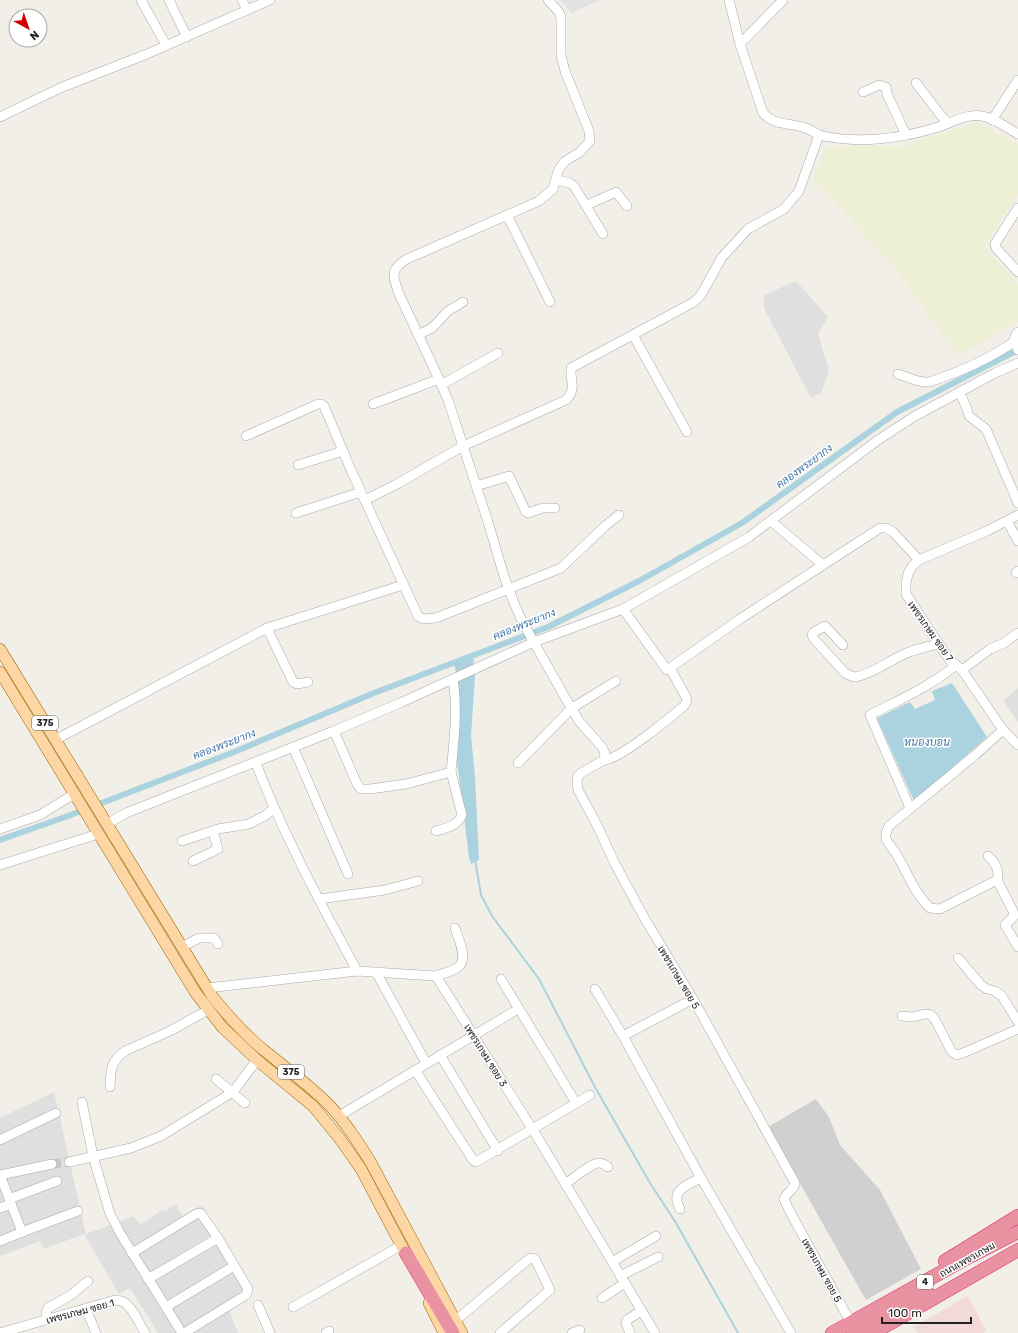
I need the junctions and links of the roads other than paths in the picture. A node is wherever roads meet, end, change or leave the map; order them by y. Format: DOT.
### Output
graph roads {
  1 [pos="142,0"];
  2 [pos="169,0"];
  3 [pos="242,0"];
  4 [pos="270,0"];
  5 [pos="548,0"];
  6 [pos="729,0"];
  7 [pos="783,0"];
  8 [pos="247,10"];
  9 [pos="187,37"];
  10 [pos="740,44"];
  11 [pos="166,45"];
  12 [pos="1018,80"];
  13 [pos="916,83"];
  14 [pos="863,92"];
  15 [pos="0,117"];
  16 [pos="992,120"];
  17 [pos="949,123"];
  18 [pos="1018,134"];
  19 [pos="819,135"];
  20 [pos="906,135"];
  21 [pos="556,180"];
  22 [pos="587,205"];
  23 [pos="627,206"];
  24 [pos="1018,208"];
  25 [pos="507,215"];
  26 [pos="603,234"];
  27 [pos="1018,272"];
  28 [pos="463,302"];
  29 [pos="550,302"];
  30 [pos="1018,332"];
  31 [pos="418,335"];
  32 [pos="633,335"];
  33 [pos="1016,345"];
  34 [pos="498,353"];
  35 [pos="1018,363"];
  36 [pos="898,374"];
  37 [pos="440,382"];
  38 [pos="959,392"];
  39 [pos="373,404"];
  40 [pos="687,432"];
  41 [pos="246,436"];
  42 [pos="463,446"];
  43 [pos="343,451"];
  44 [pos="298,465"];
  45 [pos="476,486"];
  46 [pos="363,496"];
  47 [pos="1018,503"];
  48 [pos="555,508"];
  49 [pos="296,513"];
  50 [pos="619,514"];
  51 [pos="1018,515"];
  52 [pos="772,521"];
  53 [pos="1006,521"];
  54 [pos="1018,541"];
  55 [pos="919,560"];
  56 [pos="823,566"];
  57 [pos="403,585"];
  58 [pos="509,589"];
  59 [pos="623,609"];
  60 [pos="267,628"];
  61 [pos="1018,633"];
  62 [pos="533,641"];
  63 [pos="939,644"];
  64 [pos="843,645"];
  65 [pos="0,649"];
  66 [pos="670,668"];
  67 [pos="959,668"];
  68 [pos="0,672"];
  69 [pos="453,679"];
  70 [pos="616,681"];
  71 [pos="308,682"];
  72 [pos="572,708"];
  73 [pos="1003,730"];
  74 [pos="334,731"];
  75 [pos="55,740"];
  76 [pos="1018,745"];
  77 [pos="294,747"];
  78 [pos="604,760"];
  79 [pos="256,762"];
  80 [pos="518,763"];
  81 [pos="451,772"];
  82 [pos="76,798"];
  83 [pos="274,808"];
  84 [pos="910,808"];
  85 [pos="106,823"];
  86 [pos="0,829"];
  87 [pos="96,830"];
  88 [pos="436,830"];
  89 [pos="213,831"];
  90 [pos="182,842"];
  91 [pos="988,856"];
  92 [pos="193,861"];
  93 [pos="0,865"];
  94 [pos="348,874"];
  95 [pos="997,880"];
  96 [pos="418,881"];
  97 [pos="319,899"];
  98 [pos="455,928"];
  99 [pos="218,944"];
  100 [pos="182,947"];
  101 [pos="1018,947"];
  102 [pos="958,958"];
  103 [pos="357,971"];
  104 [pos="376,972"];
  105 [pos="436,976"];
  106 [pos="501,979"];
  107 [pos="207,988"];
  108 [pos="595,989"];
  109 [pos="693,999"];
  110 [pos="518,1009"];
  111 [pos="208,1010"];
  112 [pos="902,1016"];
  113 [pos="1018,1022"];
  114 [pos="1018,1029"];
  115 [pos="474,1035"];
  116 [pos="623,1036"];
  117 [pos="440,1056"];
  118 [pos="257,1060"];
  119 [pos="426,1063"];
  120 [pos="415,1070"];
  121 [pos="216,1079"];
  122 [pos="110,1087"];
  123 [pos="233,1092"];
  124 [pos="590,1096"];
  125 [pos="82,1102"];
  126 [pos="245,1103"];
  127 [pos="576,1103"];
  128 [pos="56,1113"];
  129 [pos="338,1116"];
  130 [pos="533,1130"];
  131 [pos="0,1140"];
  132 [pos="498,1150"];
  133 [pos="93,1156"];
  134 [pos="69,1162"];
  135 [pos="52,1164"];
  136 [pos="608,1167"];
  137 [pos="0,1175"];
  138 [pos="702,1178"];
  139 [pos="57,1182"];
  140 [pos="565,1184"];
  141 [pos="10,1201"];
  142 [pos="0,1208"];
  143 [pos="680,1209"];
  144 [pos="78,1211"];
  145 [pos="1016,1216"];
  146 [pos="22,1232"];
  147 [pos="1018,1232"];
  148 [pos="656,1236"];
  149 [pos="218,1238"];
  150 [pos="0,1241"];
  151 [pos="404,1249"];
  152 [pos="1017,1251"];
  153 [pos="132,1253"];
  154 [pos="658,1257"];
  155 [pos="612,1262"];
  156 [pos="234,1266"];
  157 [pos="990,1266"];
  158 [pos="148,1280"];
  159 [pos="622,1280"];
  160 [pos="88,1281"];
  161 [pos="602,1298"];
  162 [pos="258,1305"];
  163 [pos="166,1307"];
  164 [pos="293,1307"];
  165 [pos="86,1309"];
  166 [pos="641,1311"];
  167 [pos="47,1320"];
  168 [pos="855,1324"];
  169 [pos="454,1327"];
  170 [pos="0,1333"];
  171 [pos="96,1333"];
  172 [pos="145,1333"];
  173 [pos="183,1333"];
  174 [pos="270,1333"];
  175 [pos="444,1333"];
  176 [pos="462,1333"];
  177 [pos="500,1333"];
  178 [pos="630,1333"];
  179 [pos="655,1333"];
  180 [pos="791,1333"];
  181 [pos="832,1333"];
  182 [pos="873,1333"];
  1 -- 11 [label="street"];
  2 -- 9 [label="street"];
  3 -- 8 [label="street"];
  4 -- 8 [label="street"];
  5 -- 21 [label="street"];
  6 -- 10 [label="street"];
  7 -- 10 [label="street"];
  8 -- 9 [label="street"];
  9 -- 11 [label="street"];
  10 -- 19 [label="street"];
  11 -- 15 [label="street"];
  12 -- 16 [label="street"];
  13 -- 17 [label="street"];
  14 -- 20 [label="street"];
  16 -- 17 [label="street"];
  16 -- 18 [label="street"];
  17 -- 20 [label="street"];
  19 -- 20 [label="street"];
  19 -- 32 [label="street"];
  21 -- 22 [label="street"];
  21 -- 25 [label="street"];
  22 -- 23 [label="street"];
  22 -- 26 [label="street"];
  24 -- 27 [label="street"];
  25 -- 29 [label="street"];
  25 -- 31 [label="street"];
  28 -- 31 [label="street"];
  30 -- 33 [label="street"];
  31 -- 37 [label="street"];
  32 -- 40 [label="street"];
  32 -- 42 [label="street"];
  33 -- 36 [label="street"];
  34 -- 37 [label="street"];
  35 -- 38 [label="street"];
  37 -- 39 [label="street"];
  37 -- 42 [label="street"];
  38 -- 47 [label="street"];
  38 -- 52 [label="street"];
  41 -- 43 [label="street"];
  42 -- 45 [label="street"];
  42 -- 46 [label="street"];
  43 -- 44 [label="street"];
  43 -- 46 [label="street"];
  45 -- 48 [label="street"];
  45 -- 58 [label="street"];
  46 -- 49 [label="street"];
  46 -- 57 [label="street"];
  50 -- 58 [label="street"];
  51 -- 53 [label="street"];
  52 -- 56 [label="street"];
  52 -- 59 [label="street"];
  53 -- 54 [label="street"];
  53 -- 55 [label="street"];
  55 -- 56 [label="street"];
  55 -- 63 [label="street, เพชรเกษม ซอย 7"];
  56 -- 66 [label="street"];
  57 -- 58 [label="street"];
  57 -- 60 [label="street"];
  58 -- 62 [label="street"];
  59 -- 62 [label="street"];
  59 -- 66 [label="street"];
  60 -- 71 [label="street"];
  60 -- 75 [label="street"];
  61 -- 67 [label="street"];
  62 -- 69 [label="street"];
  62 -- 72 [label="street"];
  63 -- 64 [label="street"];
  63 -- 67 [label="street, เพชรเกษม ซอย 7"];
  65 -- 75 [label="main road, 375"];
  66 -- 78 [label="street"];
  67 -- 73 [label="street, เพชรเกษม ซอย 7"];
  67 -- 84 [label="street"];
  68 -- 82 [label="main road, 375"];
  69 -- 74 [label="street"];
  69 -- 81 [label="street"];
  70 -- 72 [label="street"];
  72 -- 78 [label="street"];
  72 -- 80 [label="street"];
  73 -- 76 [label="street, เพชรเกษม ซอย 7"];
  73 -- 84 [label="street"];
  74 -- 77 [label="street"];
  74 -- 81 [label="street"];
  75 -- 85 [label="main road, 375"];
  77 -- 79 [label="street"];
  77 -- 94 [label="street"];
  78 -- 109 [label="street, เพชรเกษม ซอย 5"];
  79 -- 83 [label="street"];
  79 -- 85 [label="street"];
  81 -- 88 [label="street"];
  82 -- 86 [label="street"];
  82 -- 87 [label="main road, 375"];
  83 -- 89 [label="street"];
  83 -- 97 [label="street"];
  84 -- 95 [label="street"];
  85 -- 100 [label="main road, 375"];
  87 -- 93 [label="street"];
  87 -- 111 [label="main road, 375"];
  89 -- 90 [label="street"];
  89 -- 92 [label="street"];
  91 -- 95 [label="street"];
  95 -- 101 [label="street"];
  96 -- 97 [label="street"];
  97 -- 103 [label="street"];
  98 -- 105 [label="street"];
  99 -- 100 [label="street"];
  100 -- 107 [label="main road, 375"];
  102 -- 113 [label="street"];
  103 -- 104 [label="street"];
  103 -- 107 [label="street"];
  104 -- 105 [label="street"];
  104 -- 119 [label="street"];
  105 -- 115 [label="street, เพชรเกษม ซอย 3"];
  106 -- 110 [label="street"];
  107 -- 129 [label="main road, 375"];
  108 -- 116 [label="street"];
  109 -- 116 [label="street"];
  109 -- 168 [label="street, เพชรเกษม ซอย 5"];
  110 -- 115 [label="street"];
  110 -- 127 [label="street"];
  111 -- 118 [label="main road, 375"];
  111 -- 122 [label="street"];
  112 -- 114 [label="street"];
  115 -- 117 [label="street"];
  115 -- 130 [label="street, เพชรเกษม ซอย 3"];
  116 -- 138 [label="street"];
  117 -- 119 [label="street"];
  117 -- 132 [label="street"];
  118 -- 123 [label="street"];
  118 -- 151 [label="main road, 375"];
  119 -- 120 [label="street"];
  120 -- 129 [label="street"];
  120 -- 132 [label="street"];
  121 -- 123 [label="street"];
  123 -- 126 [label="street"];
  123 -- 133 [label="street"];
  124 -- 127 [label="street"];
  125 -- 133 [label="street"];
  127 -- 130 [label="street"];
  128 -- 131 [label="street"];
  129 -- 169 [label="main road, 375"];
  130 -- 132 [label="street"];
  130 -- 140 [label="street, เพชรเกษม ซอย 3"];
  133 -- 134 [label="street"];
  133 -- 153 [label="street"];
  135 -- 137 [label="street"];
  136 -- 140 [label="street"];
  137 -- 141 [label="street"];
  138 -- 143 [label="street"];
  138 -- 180 [label="street"];
  139 -- 141 [label="street"];
  140 -- 155 [label="street, เพชรเกษม ซอย 3"];
  141 -- 142 [label="street"];
  141 -- 146 [label="street"];
  144 -- 146 [label="street"];
  145 -- 168 [label="highway"];
  146 -- 150 [label="street"];
  147 -- 168 [label="highway, ถนนเพชรเกษม / 4"];
  148 -- 155 [label="street"];
  149 -- 153 [label="street"];
  149 -- 156 [label="street"];
  149 -- 158 [label="street"];
  151 -- 164 [label="street"];
  151 -- 169 [label="highway"];
  151 -- 175 [label="main road, 375"];
  152 -- 157 [label="highway, ถนนเพชรเกษม / 4"];
  153 -- 158 [label="street"];
  154 -- 159 [label="street"];
  155 -- 159 [label="street, เพชรเกษม ซอย 3"];
  156 -- 163 [label="street"];
  156 -- 173 [label="street"];
  157 -- 168 [label="highway"];
  157 -- 182 [label="highway, ถนนเพชรเกษม / 4"];
  158 -- 163 [label="street"];
  159 -- 161 [label="street"];
  159 -- 166 [label="street, เพชรเกษม ซอย 3"];
  160 -- 167 [label="street"];
  162 -- 174 [label="street"];
  163 -- 173 [label="street"];
  165 -- 167 [label="street, เพชรเกษม ซอย 1"];
  165 -- 171 [label="street"];
  165 -- 172 [label="street, เพชรเกษม ซอย 1"];
  166 -- 178 [label="street"];
  166 -- 179 [label="street, เพชรเกษม ซอย 3"];
  167 -- 170 [label="street, เพชรเกษม ซอย 1"];
  168 -- 181 [label="highway, ถนนเพชรเกษม / 4"];
  169 -- 176 [label="main road, 375"];
  169 -- 177 [label="street"];
}
